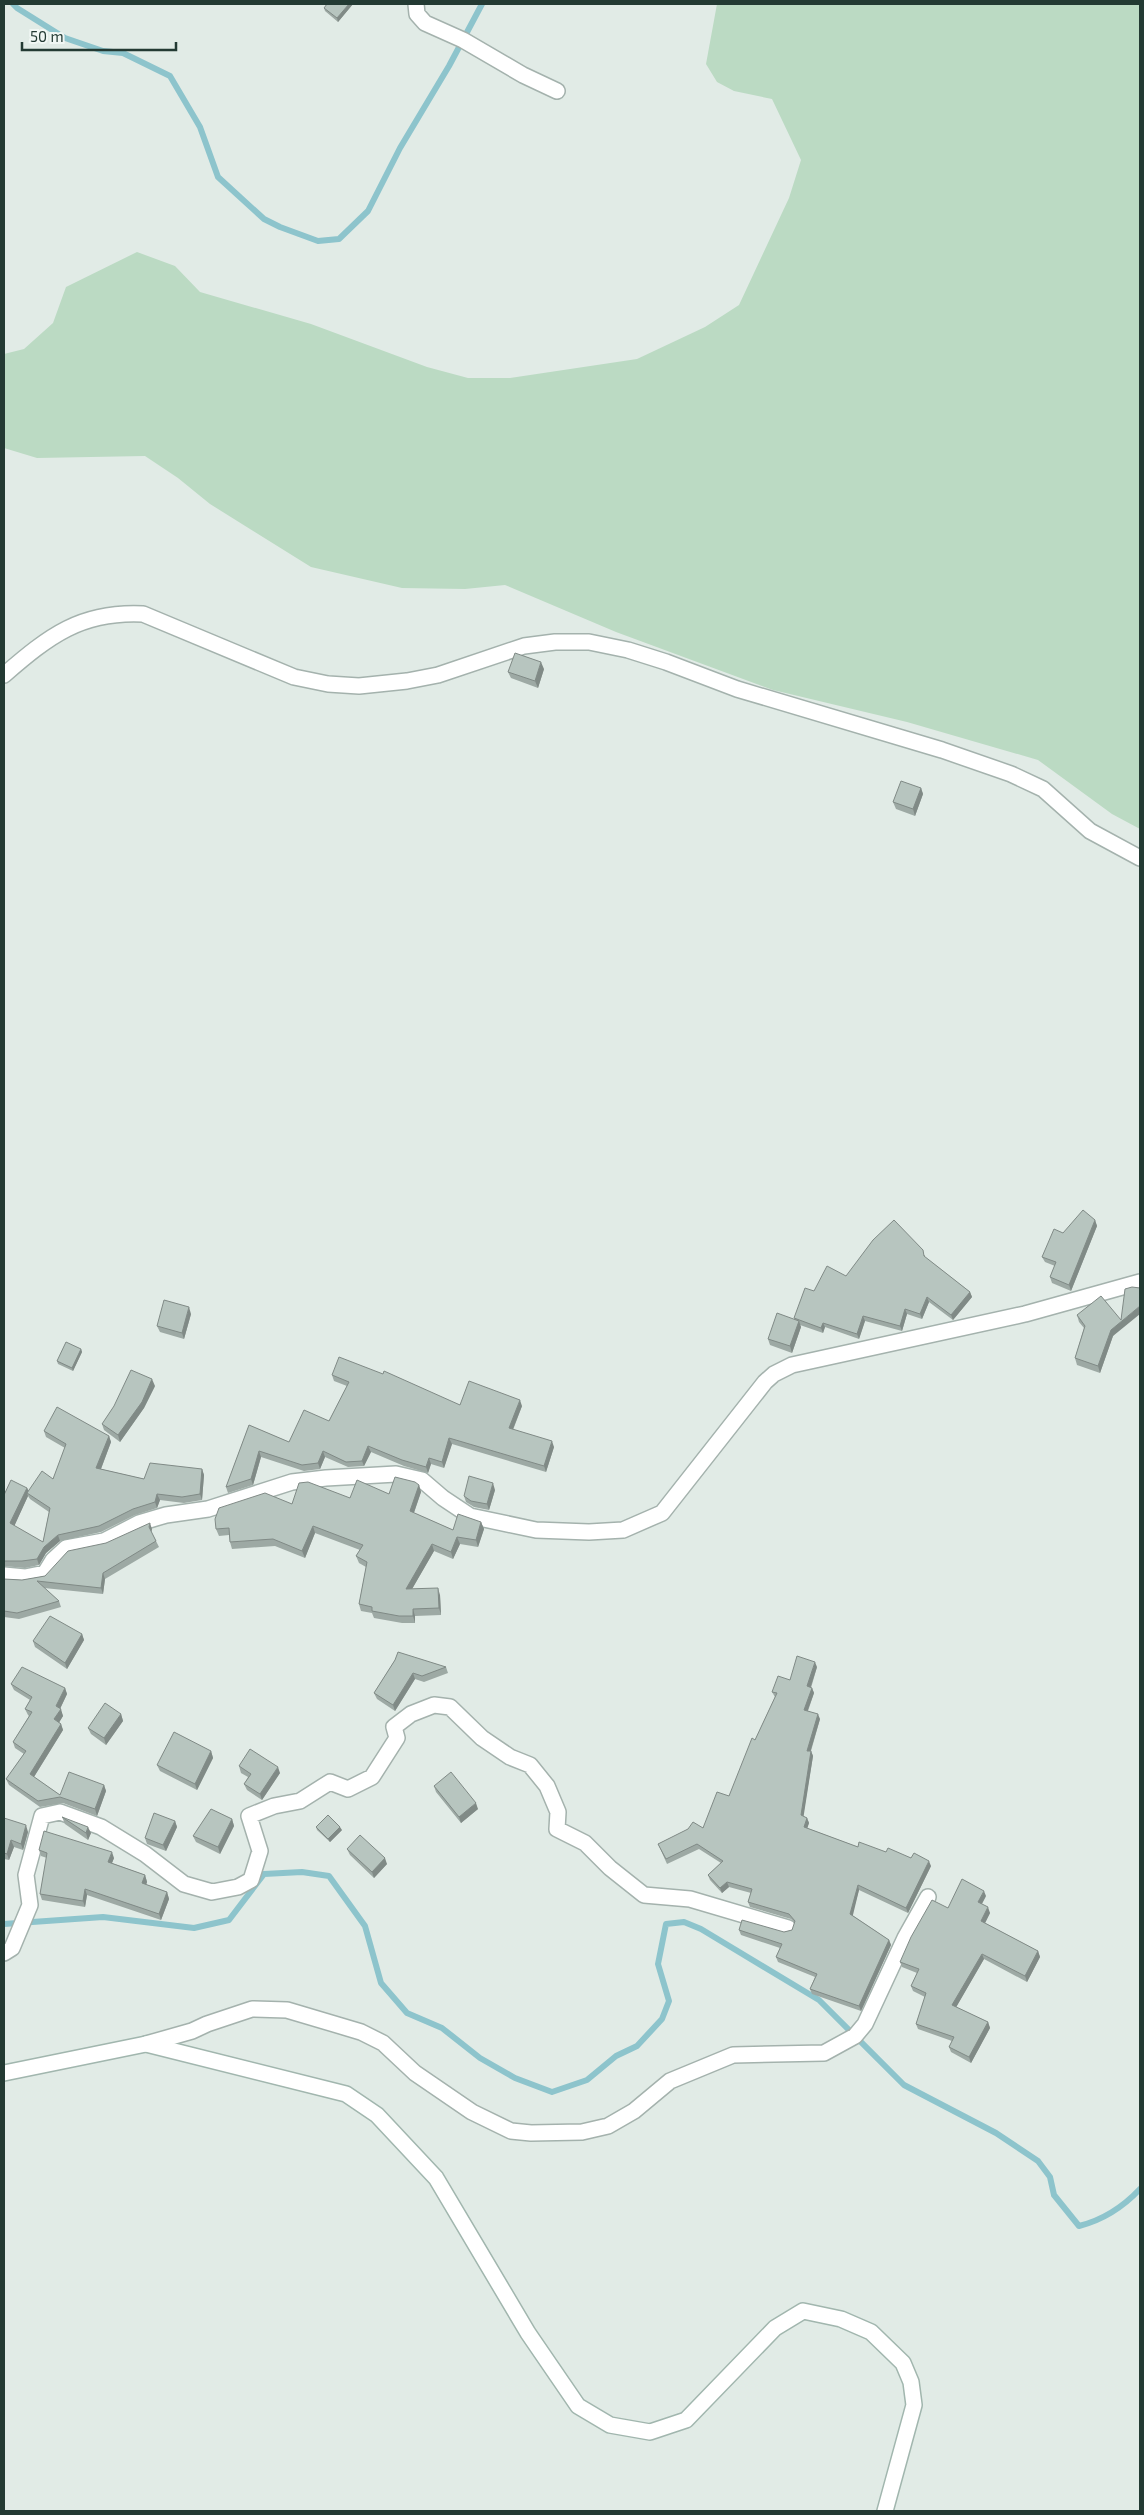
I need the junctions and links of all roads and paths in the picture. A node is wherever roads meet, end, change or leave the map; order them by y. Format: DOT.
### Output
graph roads {
  1 [pos="416,4"];
  2 [pos="558,91"];
  3 [pos="4,675"];
  4 [pos="1140,858"];
  5 [pos="1140,1282"];
  6 [pos="4,1575"];
  7 [pos="928,1896"];
  8 [pos="788,1928"];
  9 [pos="4,1952"];
  10 [pos="146,2044"];
  11 [pos="4,2073"];
  12 [pos="885,2511"];
  1 -- 2 [label="street"];
  3 -- 4 [label="street"];
  5 -- 6 [label="street"];
  7 -- 10 [label="street"];
  8 -- 9 [label="street"];
  10 -- 11 [label="street"];
  10 -- 12 [label="street"];
}
